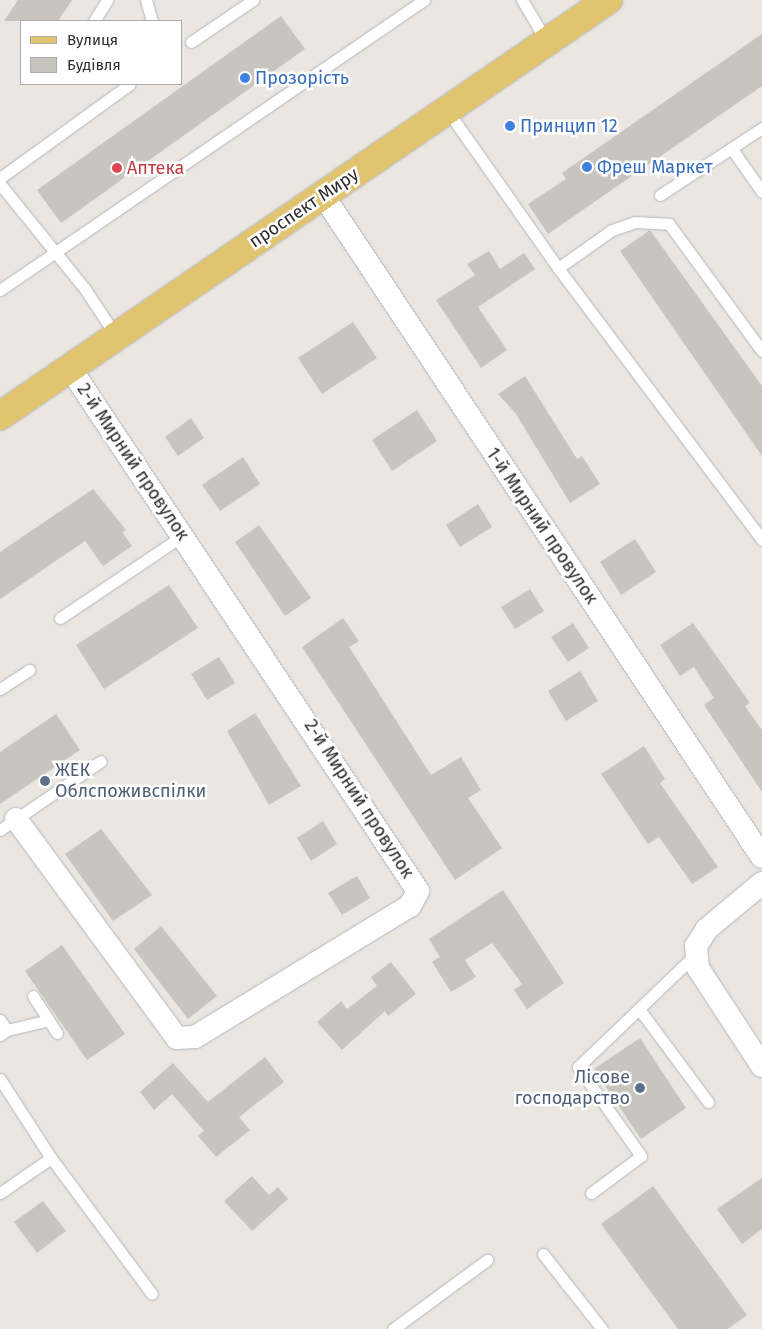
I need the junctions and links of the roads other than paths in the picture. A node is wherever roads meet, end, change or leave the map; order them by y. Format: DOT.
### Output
graph roads {
  1 [pos="107,0"];
  2 [pos="146,0"];
  3 [pos="253,0"];
  4 [pos="424,0"];
  5 [pos="522,0"];
  6 [pos="608,0"];
  7 [pos="95,20"];
  8 [pos="152,20"];
  9 [pos="191,42"];
  10 [pos="547,42"];
  11 [pos="129,85"];
  12 [pos="447,110"];
  13 [pos="762,128"];
  14 [pos="732,149"];
  15 [pos="0,178"];
  16 [pos="0,184"];
  17 [pos="762,192"];
  18 [pos="323,195"];
  19 [pos="660,195"];
  20 [pos="55,252"];
  21 [pos="558,268"];
  22 [pos="0,290"];
  23 [pos="116,336"];
  24 [pos="762,351"];
  25 [pos="70,368"];
  26 [pos="0,416"];
  27 [pos="182,536"];
  28 [pos="762,540"];
  29 [pos="60,618"];
  30 [pos="29,670"];
  31 [pos="0,689"];
  32 [pos="101,761"];
  33 [pos="8,825"];
  34 [pos="762,857"];
  35 [pos="762,883"];
  36 [pos="696,954"];
  37 [pos="33,996"];
  38 [pos="639,1009"];
  39 [pos="0,1020"];
  40 [pos="49,1020"];
  41 [pos="4,1032"];
  42 [pos="57,1033"];
  43 [pos="762,1066"];
  44 [pos="0,1079"];
  45 [pos="708,1102"];
  46 [pos="51,1158"];
  47 [pos="0,1193"];
  48 [pos="591,1193"];
  49 [pos="543,1254"];
  50 [pos="487,1260"];
  51 [pos="152,1294"];
  52 [pos="393,1329"];
  53 [pos="602,1329"];
  1 -- 7 [label="lane"];
  2 -- 8 [label="lane"];
  3 -- 9 [label="lane"];
  4 -- 20 [label="lane"];
  5 -- 10 [label="lane"];
  6 -- 10 [label="main road, проспект Миру"];
  10 -- 12 [label="main road, проспект Миру"];
  11 -- 15 [label="lane"];
  12 -- 18 [label="main road, проспект Миру"];
  12 -- 21 [label="lane"];
  13 -- 14 [label="lane"];
  14 -- 17 [label="lane"];
  14 -- 19 [label="lane"];
  16 -- 20 [label="lane"];
  18 -- 23 [label="main road, проспект Миру"];
  18 -- 34 [label="street, 1-й Мирний провулок"];
  20 -- 22 [label="lane"];
  20 -- 23 [label="lane"];
  21 -- 24 [label="lane"];
  21 -- 28 [label="lane"];
  23 -- 25 [label="main road, проспект Миру"];
  25 -- 26 [label="main road, проспект Миру"];
  25 -- 27 [label="street, 2-й Мирний провулок"];
  27 -- 29 [label="lane"];
  27 -- 33 [label="street, 2-й Мирний провулок"];
  30 -- 31 [label="lane"];
  32 -- 33 [label="lane"];
  35 -- 36 [label="street"];
  36 -- 38 [label="lane"];
  36 -- 43 [label="street"];
  37 -- 40 [label="lane"];
  38 -- 45 [label="lane"];
  38 -- 48 [label="lane"];
  39 -- 41 [label="lane"];
  40 -- 41 [label="lane"];
  40 -- 42 [label="lane"];
  44 -- 46 [label="lane"];
  46 -- 47 [label="lane"];
  46 -- 51 [label="lane"];
  49 -- 53 [label="lane"];
  50 -- 52 [label="lane"];
}
